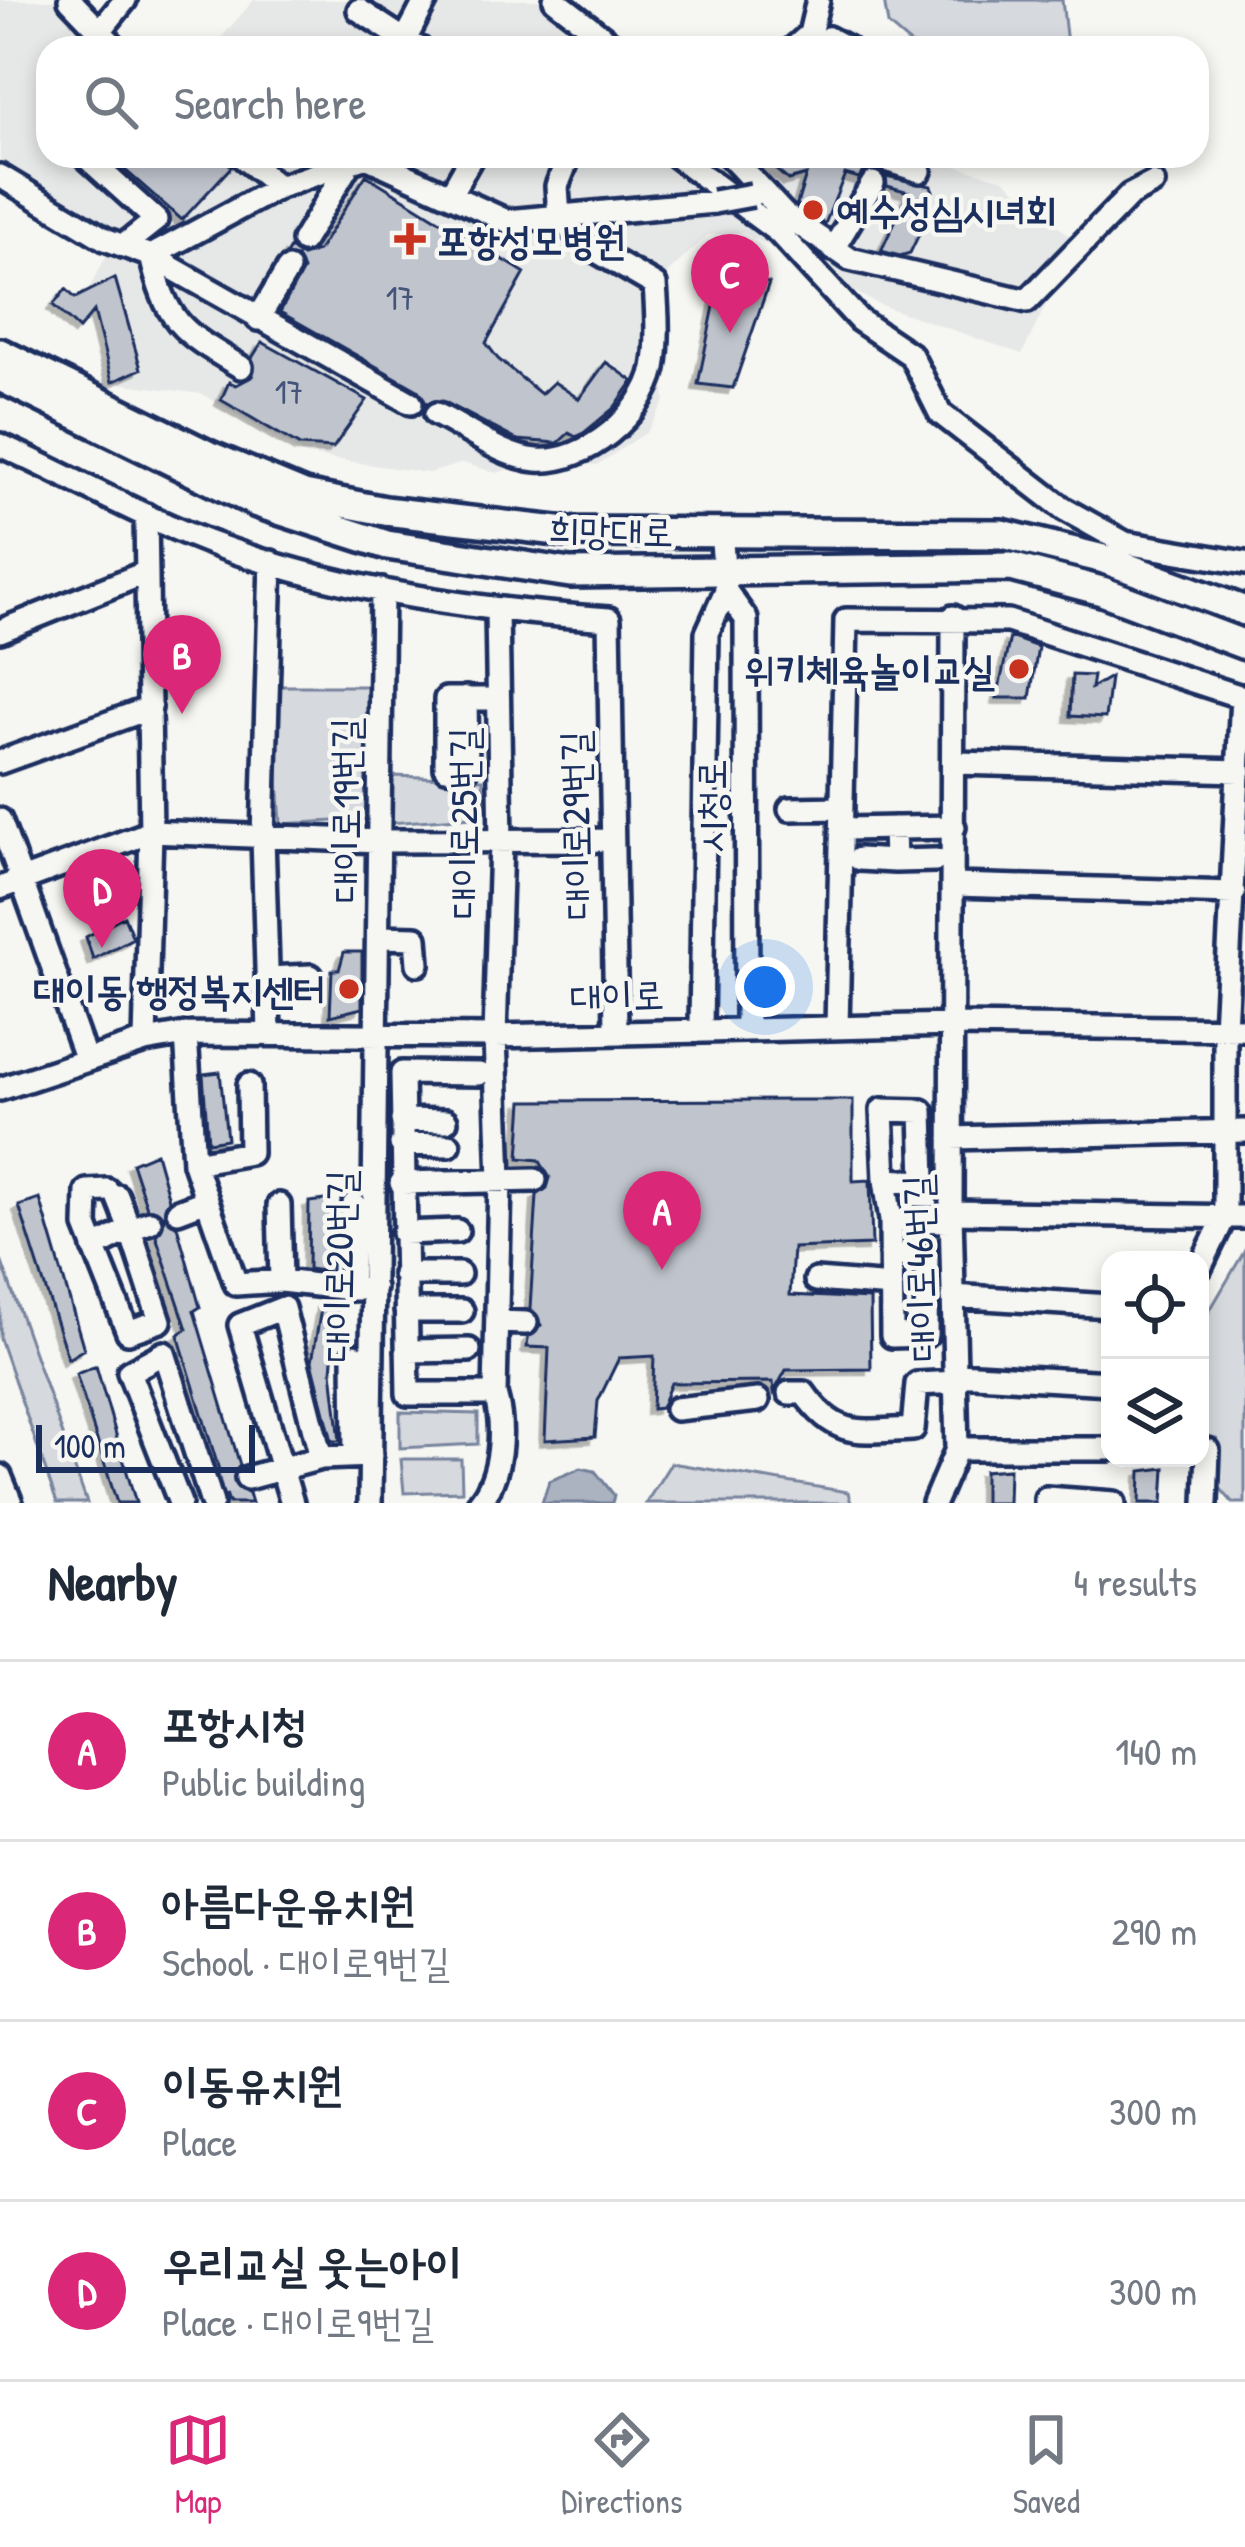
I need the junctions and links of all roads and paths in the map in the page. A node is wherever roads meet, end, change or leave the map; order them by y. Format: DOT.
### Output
graph roads {
  1 [pos="70,0"];
  2 [pos="125,0"];
  3 [pos="426,0"];
  4 [pos="555,0"];
  5 [pos="818,0"];
  6 [pos="358,10"];
  7 [pos="104,36"];
  8 [pos="110,36"];
  9 [pos="395,36"];
  10 [pos="412,36"];
  11 [pos="601,36"];
  12 [pos="808,36"];
  13 [pos="98,168"];
  14 [pos="256,168"];
  15 [pos="340,168"];
  16 [pos="359,168"];
  17 [pos="384,168"];
  18 [pos="465,168"];
  19 [pos="564,168"];
  20 [pos="692,168"];
  21 [pos="738,168"];
  22 [pos="911,168"];
  23 [pos="920,171"];
  24 [pos="0,176"];
  25 [pos="1154,183"];
  26 [pos="874,184"];
  27 [pos="279,187"];
  28 [pos="756,194"];
  29 [pos="450,195"];
  30 [pos="559,218"];
  31 [pos="304,242"];
  32 [pos="123,246"];
  33 [pos="833,249"];
  34 [pos="152,256"];
  35 [pos="287,268"];
  36 [pos="258,319"];
  37 [pos="0,337"];
  38 [pos="0,353"];
  39 [pos="241,367"];
  40 [pos="0,377"];
  41 [pos="0,394"];
  42 [pos="411,403"];
  43 [pos="436,414"];
  44 [pos="0,445"];
  45 [pos="177,453"];
  46 [pos="31,459"];
  47 [pos="0,470"];
  48 [pos="146,514"];
  49 [pos="721,531"];
  50 [pos="271,562"];
  51 [pos="1245,563"];
  52 [pos="147,572"];
  53 [pos="725,580"];
  54 [pos="382,590"];
  55 [pos="496,611"];
  56 [pos="1245,611"];
  57 [pos="953,617"];
  58 [pos="0,631"];
  59 [pos="1245,645"];
  60 [pos="1244,697"];
  61 [pos="466,698"];
  62 [pos="498,699"];
  63 [pos="150,708"];
  64 [pos="0,762"];
  65 [pos="956,763"];
  66 [pos="1240,771"];
  67 [pos="790,809"];
  68 [pos="842,818"];
  69 [pos="0,820"];
  70 [pos="954,826"];
  71 [pos="894,828"];
  72 [pos="151,832"];
  73 [pos="263,837"];
  74 [pos="610,840"];
  75 [pos="380,841"];
  76 [pos="501,843"];
  77 [pos="859,859"];
  78 [pos="936,860"];
  79 [pos="895,861"];
  80 [pos="10,885"];
  81 [pos="955,885"];
  82 [pos="1234,892"];
  83 [pos="379,937"];
  84 [pos="418,964"];
  85 [pos="311,976"];
  86 [pos="267,978"];
  87 [pos="953,1025"];
  88 [pos="700,1028"];
  89 [pos="747,1028"];
  90 [pos="837,1028"];
  91 [pos="1235,1029"];
  92 [pos="616,1030"];
  93 [pos="378,1031"];
  94 [pos="269,1033"];
  95 [pos="186,1034"];
  96 [pos="495,1036"];
  97 [pos="145,1041"];
  98 [pos="86,1060"];
  99 [pos="479,1074"];
  100 [pos="249,1085"];
  101 [pos="0,1089"];
  102 [pos="401,1120"];
  103 [pos="446,1121"];
  104 [pos="1236,1131"];
  105 [pos="951,1138"];
  106 [pos="401,1144"];
  107 [pos="449,1145"];
  108 [pos="194,1162"];
  109 [pos="535,1180"];
  110 [pos="886,1180"];
  111 [pos="500,1181"];
  112 [pos="401,1183"];
  113 [pos="207,1200"];
  114 [pos="280,1204"];
  115 [pos="354,1204"];
  116 [pos="178,1211"];
  117 [pos="951,1216"];
  118 [pos="1235,1216"];
  119 [pos="891,1220"];
  120 [pos="140,1225"];
  121 [pos="458,1231"];
  122 [pos="403,1233"];
  123 [pos="94,1248"];
  124 [pos="891,1254"];
  125 [pos="1209,1255"];
  126 [pos="404,1274"];
  127 [pos="459,1274"];
  128 [pos="816,1280"];
  129 [pos="281,1281"];
  130 [pos="892,1286"];
  131 [pos="350,1288"];
  132 [pos="374,1288"];
  133 [pos="952,1296"];
  134 [pos="1101,1305"];
  135 [pos="406,1311"];
  136 [pos="462,1311"];
  137 [pos="497,1322"];
  138 [pos="526,1323"];
  139 [pos="469,1350"];
  140 [pos="407,1351"];
  141 [pos="354,1355"];
  142 [pos="958,1378"];
  143 [pos="1101,1383"];
  144 [pos="788,1394"];
  145 [pos="758,1400"];
  146 [pos="676,1409"];
  147 [pos="506,1410"];
  148 [pos="957,1449"];
  149 [pos="1101,1449"];
  150 [pos="363,1456"];
  151 [pos="321,1458"];
  152 [pos="1207,1467"];
  153 [pos="283,1468"];
  154 [pos="0,1476"];
  155 [pos="247,1478"];
  156 [pos="214,1492"];
  157 [pos="10,1503"];
  158 [pos="180,1503"];
  159 [pos="292,1503"];
  160 [pos="370,1503"];
  161 [pos="478,1503"];
  162 [pos="934,1503"];
  163 [pos="1046,1503"];
  164 [pos="1114,1503"];
  165 [pos="1205,1503"];
  1 -- 7 [label="street"];
  2 -- 8 [label="street"];
  3 -- 10 [label="street"];
  4 -- 11 [label="street"];
  5 -- 12 [label="street"];
  6 -- 9 [label="street"];
  13 -- 32 [label="street"];
  14 -- 27 [label="street"];
  15 -- 27 [label="street"];
  16 -- 31 [label="street"];
  17 -- 29 [label="street"];
  18 -- 29 [label="street"];
  19 -- 30 [label="street"];
  20 -- 51 [label="street"];
  21 -- 28 [label="street"];
  22 -- 23 [label="street"];
  24 -- 32 [label="street"];
  25 -- 33 [label="street"];
  26 -- 33 [label="street"];
  27 -- 34 [label="street"];
  28 -- 30 [label="street, bridge"];
  28 -- 33 [label="street"];
  29 -- 30 [label="street"];
  30 -- 43 [label="street"];
  32 -- 34 [label="street"];
  34 -- 36 [label="street"];
  34 -- 39 [label="street"];
  35 -- 36 [label="street"];
  36 -- 42 [label="street"];
  37 -- 45 [label="main road"];
  38 -- 45 [label="main road, 희망대로"];
  40 -- 45 [label="main road, 희망대로"];
  41 -- 45 [label="main road"];
  44 -- 46 [label="street"];
  45 -- 49 [label="main road, 희망대로"];
  45 -- 53 [label="main road, 희망대로"];
  46 -- 47 [label="street"];
  46 -- 48 [label="street"];
  48 -- 50 [label="street"];
  48 -- 52 [label="street"];
  49 -- 53 [label="street, 시청로"];
  49 -- 56 [label="main road, 희망대로"];
  50 -- 54 [label="street"];
  50 -- 73 [label="street"];
  52 -- 58 [label="street"];
  52 -- 63 [label="street"];
  53 -- 59 [label="main road, 희망대로"];
  53 -- 88 [label="street, 시청로"];
  53 -- 89 [label="street, 시청로"];
  54 -- 55 [label="street"];
  54 -- 75 [label="street, 대이로19번길"];
  55 -- 62 [label="street, 대이로25번길"];
  55 -- 74 [label="street, 대이로29번길"];
  57 -- 60 [label="street"];
  57 -- 65 [label="street, 대이로46번길"];
  57 -- 68 [label="street"];
  60 -- 66 [label="street"];
  61 -- 62 [label="street"];
  62 -- 76 [label="street, 대이로25번길"];
  63 -- 64 [label="street"];
  63 -- 72 [label="street"];
  65 -- 66 [label="street"];
  65 -- 70 [label="street, 대이로46번길"];
  66 -- 82 [label="street"];
  67 -- 68 [label="street"];
  68 -- 71 [label="street"];
  68 -- 90 [label="street"];
  69 -- 80 [label="street"];
  70 -- 71 [label="street"];
  70 -- 81 [label="street, 대이로46번길"];
  71 -- 79 [label="street"];
  72 -- 73 [label="street"];
  72 -- 80 [label="street"];
  72 -- 97 [label="street"];
  73 -- 75 [label="street"];
  73 -- 86 [label="street"];
  74 -- 76 [label="street"];
  74 -- 92 [label="street, 대이로29번길"];
  75 -- 76 [label="street"];
  75 -- 83 [label="street, 대이로19번길"];
  76 -- 96 [label="street, 대이로25번길"];
  77 -- 79 [label="street"];
  78 -- 79 [label="street"];
  80 -- 98 [label="street"];
  81 -- 82 [label="street"];
  81 -- 87 [label="street, 대이로46번길"];
  82 -- 91 [label="street"];
  83 -- 84 [label="street"];
  83 -- 93 [label="street, 대이로19번길"];
  85 -- 86 [label="street"];
  86 -- 94 [label="street"];
  87 -- 90 [label="street, 대이로"];
  87 -- 91 [label="street, 대이로"];
  87 -- 105 [label="street, 대이로46번길"];
  88 -- 89 [label="street, 대이로"];
  88 -- 92 [label="street, 대이로"];
  89 -- 90 [label="street, 대이로"];
  91 -- 104 [label="street"];
  92 -- 96 [label="street, 대이로"];
  93 -- 94 [label="street, 대이로"];
  93 -- 96 [label="street, 대이로"];
  93 -- 132 [label="street, 대이로20번길"];
  94 -- 95 [label="street, 대이로"];
  95 -- 97 [label="street, 대이로"];
  95 -- 108 [label="street"];
  96 -- 111 [label="street, 대이로25번길"];
  97 -- 98 [label="street, 대이로"];
  98 -- 101 [label="street, 대이로"];
  99 -- 102 [label="street"];
  100 -- 108 [label="street"];
  102 -- 103 [label="street"];
  102 -- 106 [label="street"];
  104 -- 105 [label="street"];
  104 -- 118 [label="street"];
  105 -- 117 [label="street, 대이로46번길"];
  106 -- 107 [label="street"];
  106 -- 112 [label="street"];
  108 -- 113 [label="street"];
  109 -- 111 [label="street"];
  110 -- 119 [label="street"];
  111 -- 112 [label="street"];
  111 -- 137 [label="street, 대이로25번길"];
  112 -- 122 [label="street"];
  113 -- 116 [label="street"];
  113 -- 129 [label="street"];
  114 -- 129 [label="street"];
  115 -- 131 [label="street"];
  117 -- 118 [label="street"];
  117 -- 119 [label="street"];
  117 -- 133 [label="street, 대이로46번길"];
  118 -- 125 [label="street"];
  119 -- 124 [label="street"];
  120 -- 123 [label="street"];
  120 -- 123 [label="street"];
  120 -- 123 [label="street"];
  121 -- 122 [label="street"];
  122 -- 126 [label="street"];
  124 -- 130 [label="street"];
  124 -- 130 [label="street"];
  126 -- 127 [label="street"];
  126 -- 135 [label="street"];
  128 -- 130 [label="street"];
  129 -- 131 [label="street"];
  131 -- 132 [label="street"];
  132 -- 150 [label="street, 대이로20번길"];
  133 -- 134 [label="street"];
  133 -- 142 [label="street, 대이로46번길"];
  135 -- 136 [label="street"];
  135 -- 140 [label="street"];
  137 -- 138 [label="street"];
  137 -- 147 [label="street, 대이로25번길"];
  139 -- 140 [label="street"];
  140 -- 147 [label="street"];
  141 -- 150 [label="street"];
  142 -- 143 [label="street"];
  142 -- 144 [label="street"];
  142 -- 148 [label="street, 대이로46번길"];
  145 -- 146 [label="street"];
  147 -- 161 [label="street, 대이로25번길"];
  148 -- 149 [label="street"];
  148 -- 162 [label="street, 대이로46번길"];
  150 -- 151 [label="street"];
  150 -- 160 [label="street, 대이로20번길"];
  151 -- 153 [label="street"];
  151 -- 153 [label="street"];
  152 -- 165 [label="street"];
  153 -- 155 [label="street"];
  153 -- 159 [label="street"];
  154 -- 157 [label="street"];
  156 -- 158 [label="street"];
  163 -- 164 [label="street"];
}
